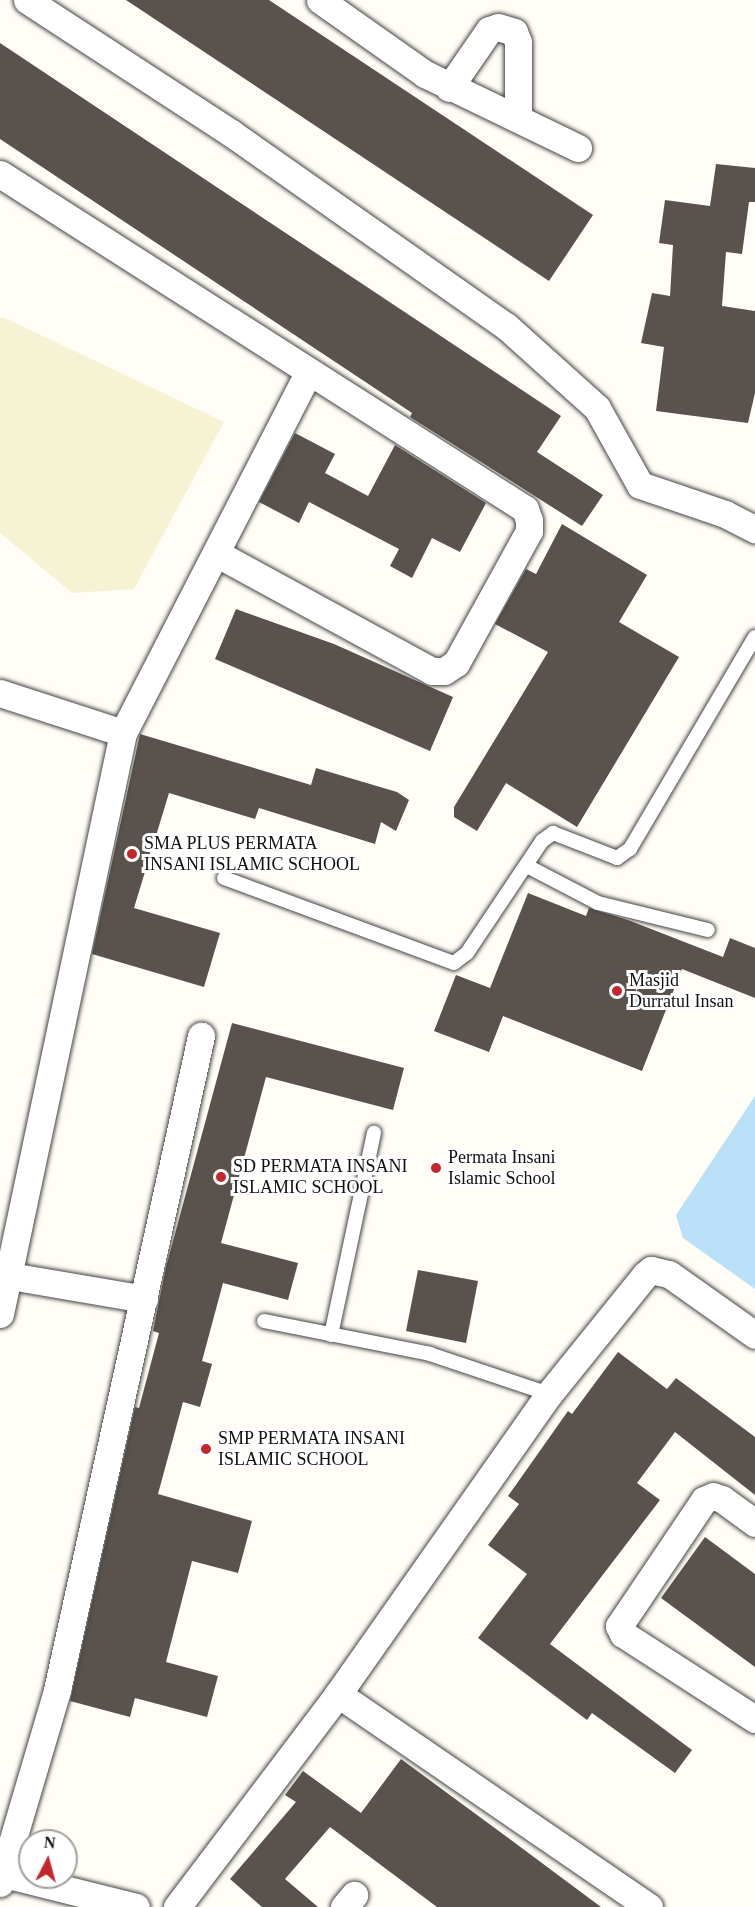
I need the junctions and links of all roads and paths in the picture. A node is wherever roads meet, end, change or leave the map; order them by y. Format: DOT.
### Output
graph roads {
  1 [pos="27,0"];
  2 [pos="320,0"];
  3 [pos="449,88"];
  4 [pos="518,117"];
  5 [pos="578,148"];
  6 [pos="0,174"];
  7 [pos="308,373"];
  8 [pos="755,530"];
  9 [pos="217,554"];
  10 [pos="755,637"];
  11 [pos="0,693"];
  12 [pos="123,733"];
  13 [pos="528,866"];
  14 [pos="224,878"];
  15 [pos="708,930"];
  16 [pos="201,1036"];
  17 [pos="374,1133"];
  18 [pos="10,1276"];
  19 [pos="144,1299"];
  20 [pos="0,1314"];
  21 [pos="264,1321"];
  22 [pos="331,1335"];
  23 [pos="755,1335"];
  24 [pos="549,1394"];
  25 [pos="755,1523"];
  26 [pos="338,1694"];
  27 [pos="755,1719"];
  28 [pos="1,1877"];
  29 [pos="136,1907"];
  30 [pos="177,1907"];
  31 [pos="650,1907"];
  1 -- 8 [label="street"];
  2 -- 3 [label="street"];
  3 -- 4 [label="street"];
  3 -- 4 [label="street"];
  4 -- 5 [label="street"];
  6 -- 7 [label="street"];
  7 -- 9 [label="street"];
  7 -- 9 [label="street"];
  9 -- 12 [label="street"];
  10 -- 13 [label="lane"];
  11 -- 12 [label="street"];
  12 -- 18 [label="street"];
  13 -- 14 [label="lane"];
  13 -- 15 [label="lane"];
  16 -- 19 [label="street"];
  17 -- 22 [label="lane"];
  18 -- 19 [label="street"];
  18 -- 20 [label="street"];
  19 -- 28 [label="street"];
  21 -- 22 [label="lane"];
  22 -- 24 [label="lane"];
  23 -- 24 [label="street"];
  24 -- 26 [label="street"];
  25 -- 27 [label="street"];
  26 -- 30 [label="street"];
  26 -- 31 [label="street"];
  28 -- 29 [label="street"];
}
